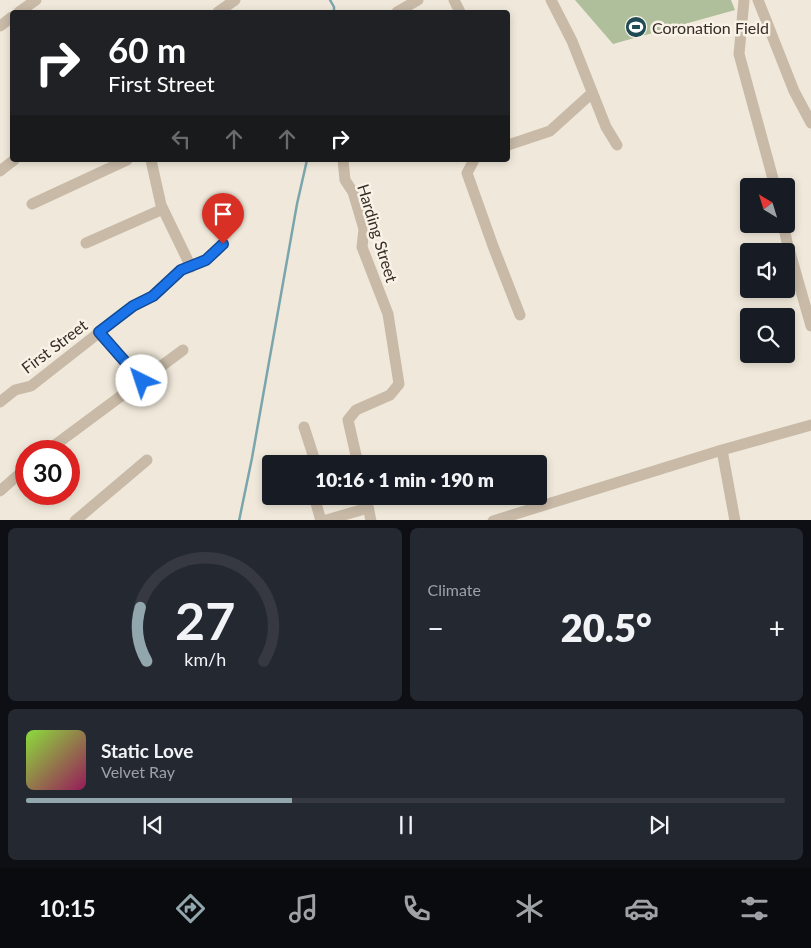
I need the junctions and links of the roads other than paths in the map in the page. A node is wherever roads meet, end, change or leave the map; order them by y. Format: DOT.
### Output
graph roads {
  1 [pos="36,0"];
  2 [pos="235,0"];
  3 [pos="418,0"];
  4 [pos="551,0"];
  5 [pos="744,0"];
  6 [pos="758,0"];
  7 [pos="22,10"];
  8 [pos="221,10"];
  9 [pos="400,10"];
  10 [pos="592,93"];
  11 [pos="811,122"];
  12 [pos="510,144"];
  13 [pos="617,146"];
  14 [pos="11,162"];
  15 [pos="123,162"];
  16 [pos="151,162"];
  17 [pos="343,162"];
  18 [pos="473,162"];
  19 [pos="0,170"];
  20 [pos="773,178"];
  21 [pos="32,204"];
  22 [pos="163,209"];
  23 [pos="785,233"];
  24 [pos="86,243"];
  25 [pos="223,244"];
  26 [pos="191,267"];
  27 [pos="520,315"];
  28 [pos="811,326"];
  29 [pos="99,332"];
  30 [pos="183,350"];
  31 [pos="142,381"];
  32 [pos="0,402"];
  33 [pos="811,426"];
  34 [pos="304,427"];
  35 [pos="62,440"];
  36 [pos="722,450"];
  37 [pos="313,455"];
  38 [pos="356,455"];
  39 [pos="147,460"];
  40 [pos="15,478"];
  41 [pos="0,491"];
  42 [pos="317,505"];
  43 [pos="360,505"];
  44 [pos="368,505"];
  45 [pos="520,516"];
  46 [pos="75,520"];
  47 [pos="322,520"];
  48 [pos="371,520"];
  49 [pos="493,520"];
  50 [pos="735,520"];
  1 -- 7 [label="street"];
  2 -- 8 [label="street"];
  3 -- 9 [label="street"];
  4 -- 10 [label="street"];
  5 -- 20 [label="street"];
  6 -- 11 [label="street"];
  10 -- 12 [label="street"];
  10 -- 13 [label="street"];
  14 -- 19 [label="street"];
  15 -- 21 [label="street"];
  16 -- 22 [label="street"];
  17 -- 38 [label="street, Harding Street"];
  18 -- 27 [label="street"];
  22 -- 24 [label="street"];
  22 -- 26 [label="street"];
  23 -- 28 [label="street"];
  25 -- 26 [label="street, First Street"];
  26 -- 29 [label="street, First Street"];
  29 -- 31 [label="street"];
  29 -- 32 [label="street, First Street"];
  30 -- 31 [label="street"];
  31 -- 35 [label="street"];
  33 -- 36 [label="street"];
  34 -- 37 [label="street"];
  36 -- 45 [label="street"];
  36 -- 50 [label="street"];
  39 -- 46 [label="street"];
  40 -- 41 [label="street"];
  42 -- 47 [label="street"];
  43 -- 47 [label="street"];
  44 -- 48 [label="street"];
  45 -- 49 [label="street"];
}
